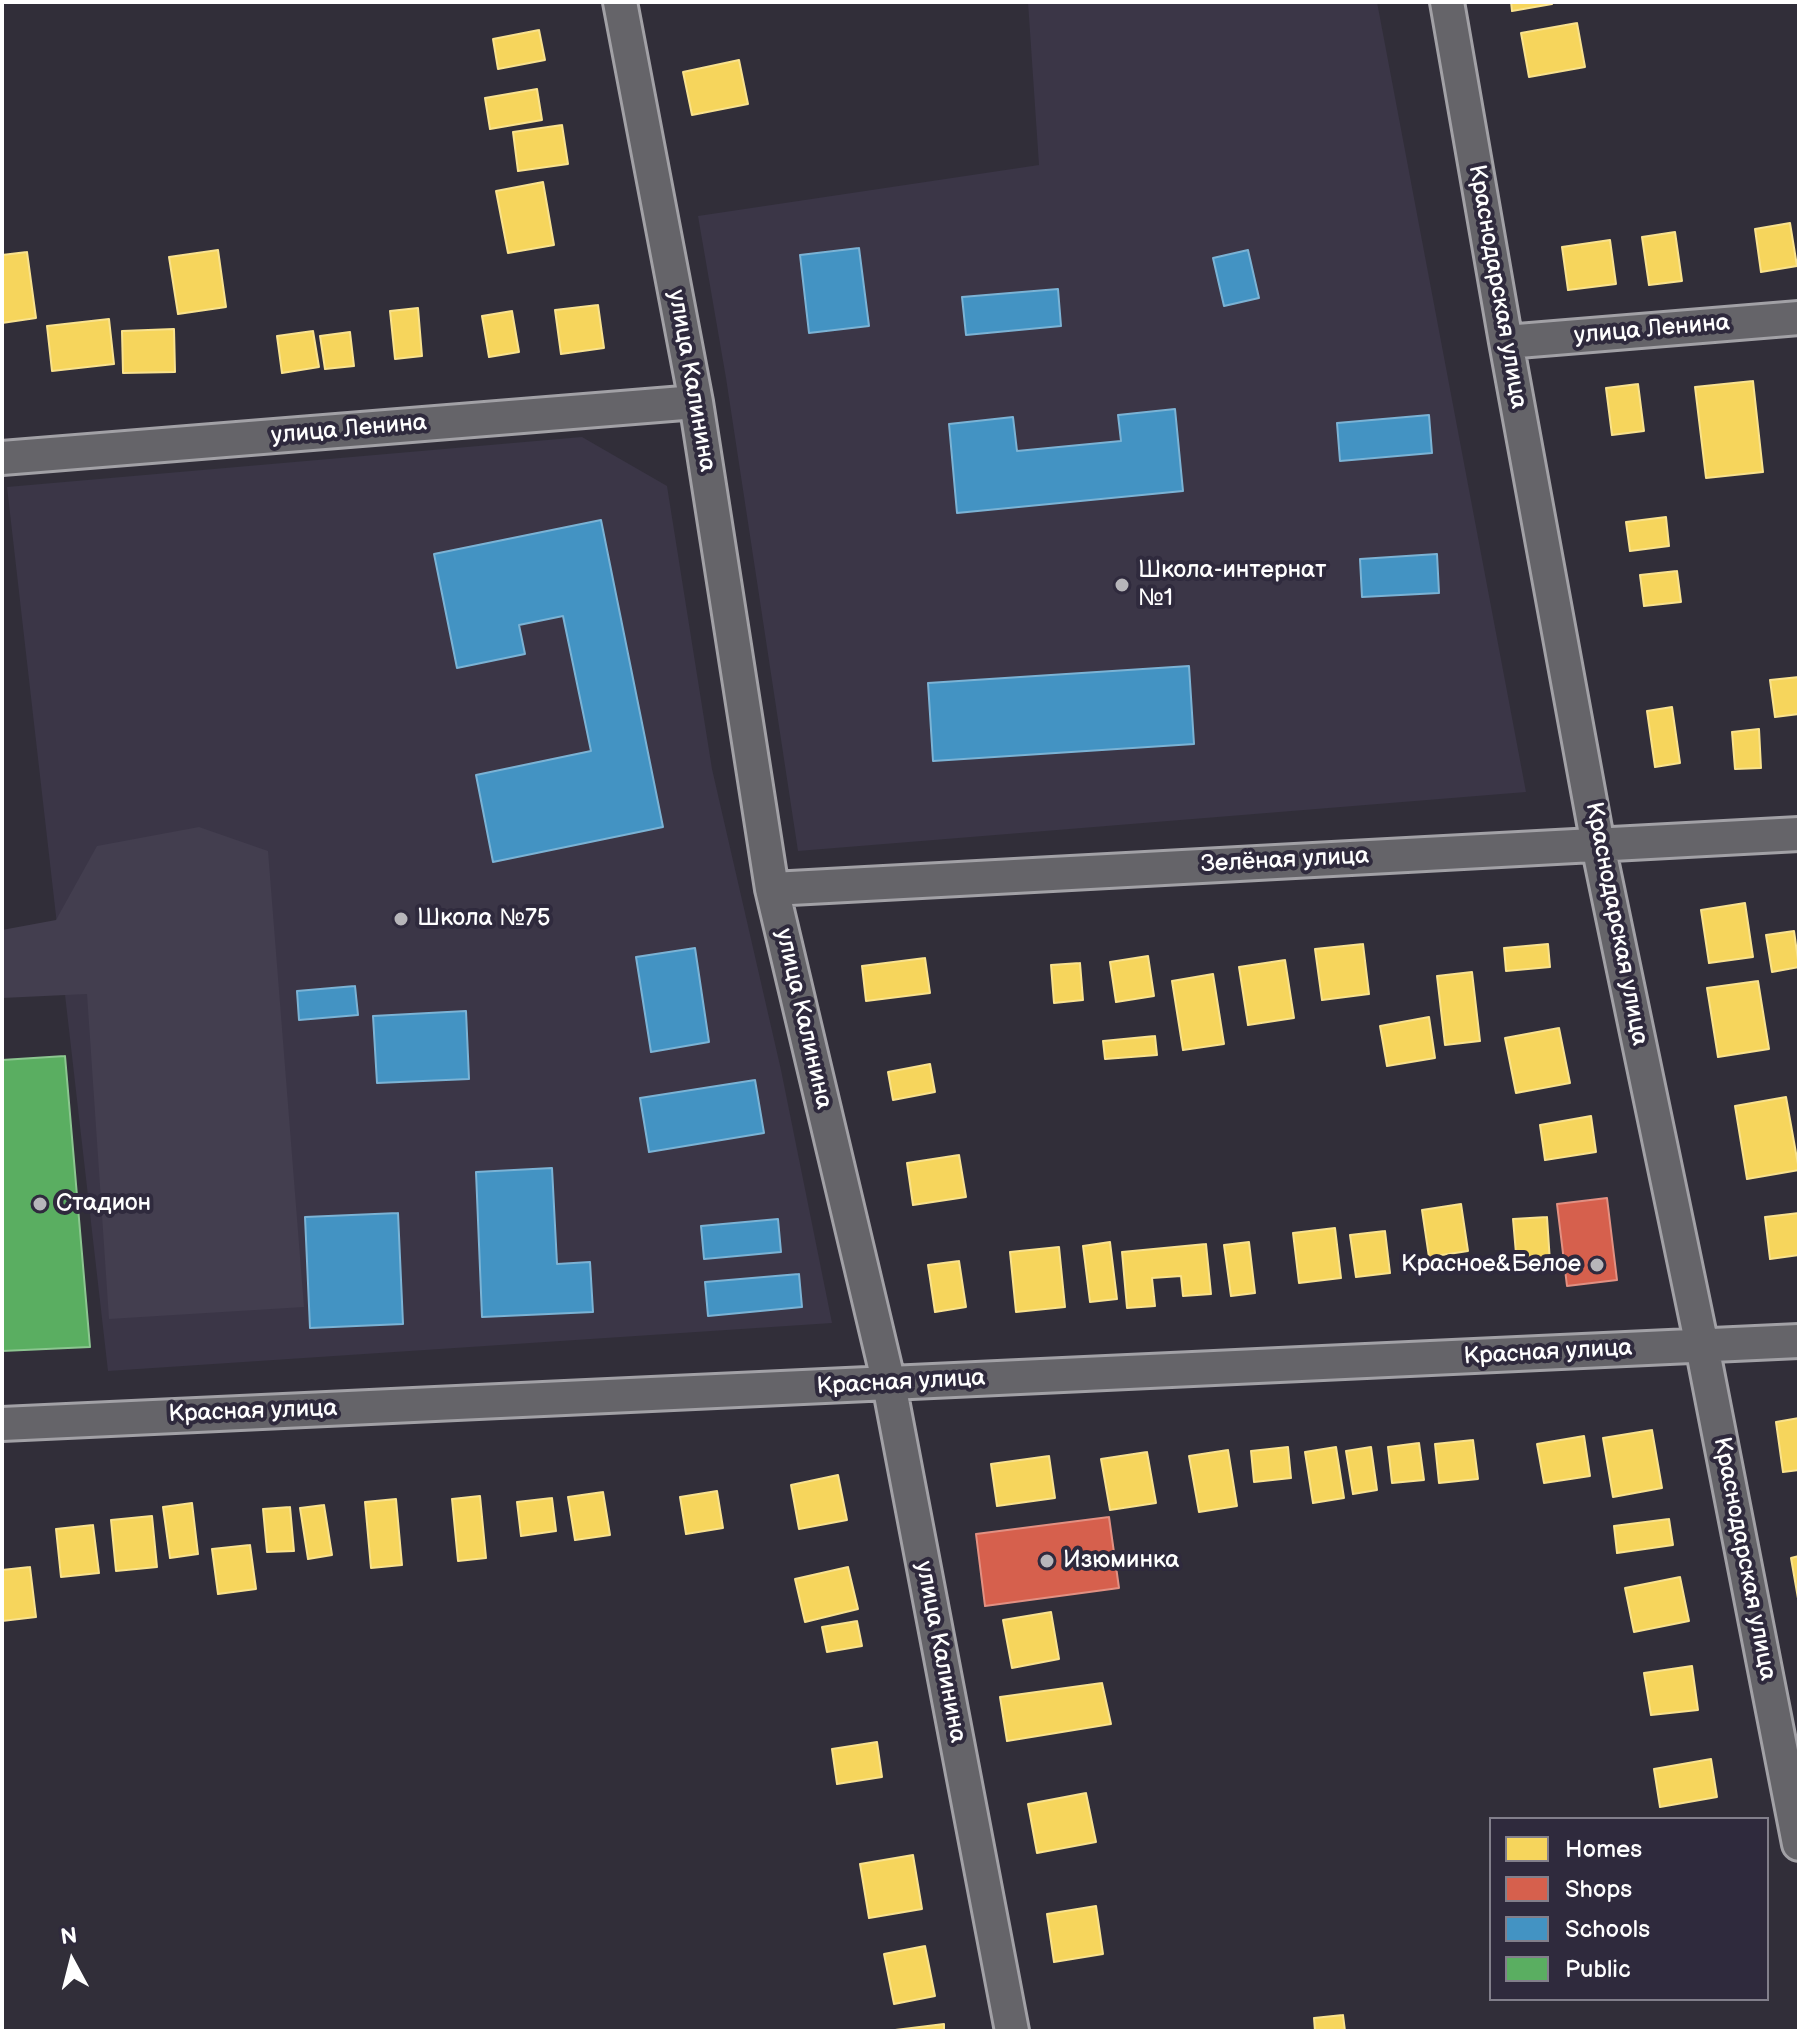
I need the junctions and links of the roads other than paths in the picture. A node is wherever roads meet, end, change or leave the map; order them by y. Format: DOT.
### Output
graph roads {
  1 [pos="620,2"];
  2 [pos="1447,2"];
  3 [pos="1799,318"];
  4 [pos="1506,342"];
  5 [pos="696,402"];
  6 [pos="2,458"];
  7 [pos="1799,834"];
  8 [pos="1598,845"];
  9 [pos="772,889"];
  10 [pos="1799,1341"];
  11 [pos="1702,1346"];
  12 [pos="889,1384"];
  13 [pos="2,1424"];
  14 [pos="1799,1844"];
  15 [pos="1012,2031"];
  1 -- 5 [label="street, улица Калинина"];
  2 -- 4 [label="street, Краснодарская улица"];
  3 -- 4 [label="street, улица Ленина"];
  4 -- 8 [label="street, Краснодарская улица"];
  5 -- 6 [label="street, улица Ленина"];
  5 -- 9 [label="street, улица Калинина"];
  7 -- 8 [label="street, Зелёная улица"];
  8 -- 9 [label="street, Зелёная улица"];
  8 -- 11 [label="street, Краснодарская улица"];
  9 -- 12 [label="street, улица Калинина"];
  10 -- 11 [label="street, Красная улица"];
  11 -- 12 [label="street, Красная улица"];
  11 -- 14 [label="street, Краснодарская улица"];
  12 -- 13 [label="street, Красная улица"];
  12 -- 15 [label="street, улица Калинина"];
}
